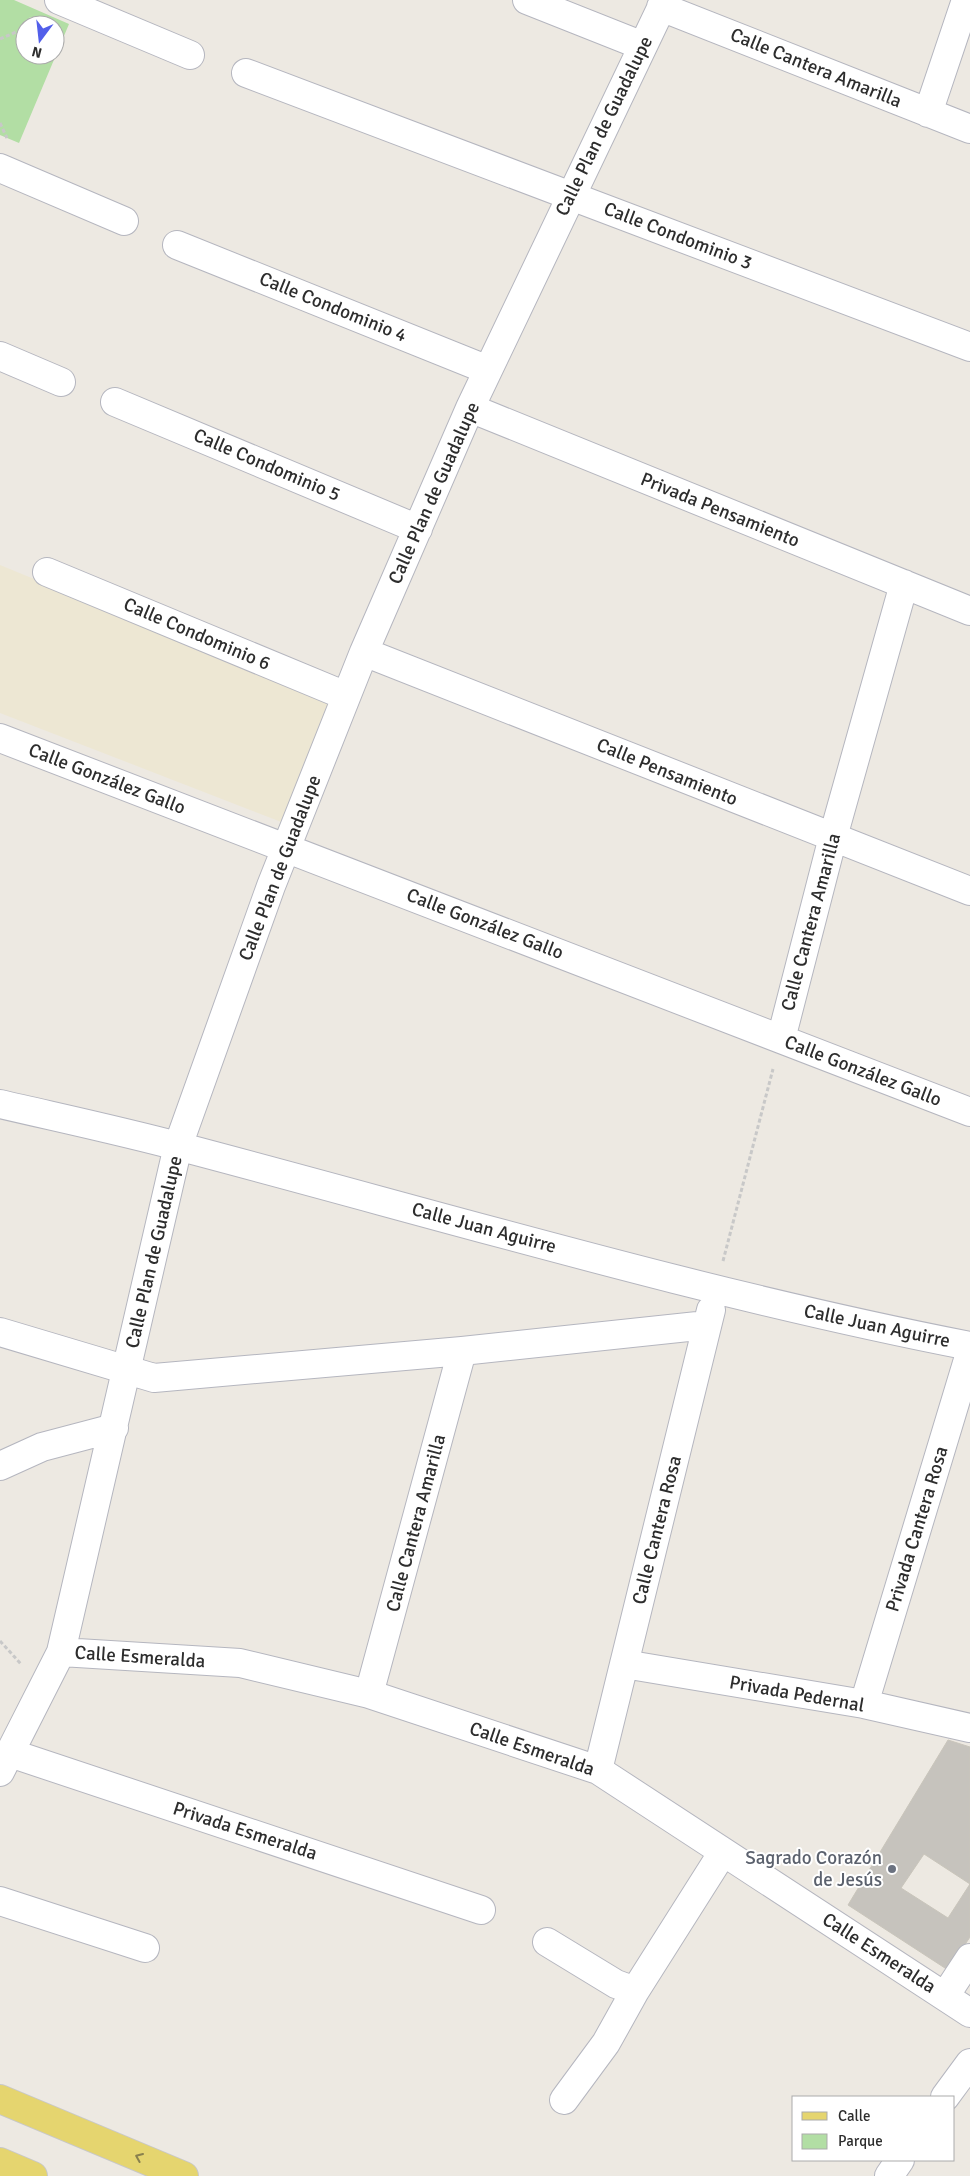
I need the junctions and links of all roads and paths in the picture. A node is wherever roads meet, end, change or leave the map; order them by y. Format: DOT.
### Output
graph roads {
  1 [pos="59,0"];
  2 [pos="527,0"];
  3 [pos="966,0"];
  4 [pos="663,4"];
  5 [pos="15,32"];
  6 [pos="0,39"];
  7 [pos="643,46"];
  8 [pos="190,55"];
  9 [pos="246,73"];
  10 [pos="928,113"];
  11 [pos="970,129"];
  12 [pos="0,168"];
  13 [pos="571,196"];
  14 [pos="124,221"];
  15 [pos="177,245"];
  16 [pos="970,347"];
  17 [pos="0,356"];
  18 [pos="488,370"];
  19 [pos="61,382"];
  20 [pos="115,402"];
  21 [pos="470,408"];
  22 [pos="418,529"];
  23 [pos="47,572"];
  24 [pos="904,584"];
  25 [pos="970,611"];
  26 [pos="364,652"];
  27 [pos="346,696"];
  28 [pos="0,738"];
  29 [pos="833,837"];
  30 [pos="286,847"];
  31 [pos="970,891"];
  32 [pos="781,1039"];
  33 [pos="0,1104"];
  34 [pos="970,1112"];
  35 [pos="178,1146"];
  36 [pos="716,1291"];
  37 [pos="707,1325"];
  38 [pos="0,1332"];
  39 [pos="970,1346"];
  40 [pos="462,1352"];
  41 [pos="970,1353"];
  42 [pos="128,1370"];
  43 [pos="114,1428"];
  44 [pos="0,1466"];
  45 [pos="61,1652"];
  46 [pos="624,1664"];
  47 [pos="369,1694"];
  48 [pos="864,1704"];
  49 [pos="970,1728"];
  50 [pos="5,1762"];
  51 [pos="598,1770"];
  52 [pos="724,1852"];
  53 [pos="0,1901"];
  54 [pos="481,1910"];
  55 [pos="547,1942"];
  56 [pos="145,1948"];
  57 [pos="970,1958"];
  58 [pos="635,1991"];
  59 [pos="945,1996"];
  60 [pos="970,2013"];
  61 [pos="970,2063"];
  62 [pos="946,2096"];
  63 [pos="0,2099"];
  64 [pos="564,2100"];
  65 [pos="899,2161"];
  66 [pos="0,2162"];
  67 [pos="33,2176"];
  68 [pos="184,2176"];
  69 [pos="889,2176"];
  1 -- 8 [label="street"];
  2 -- 7 [label="street"];
  3 -- 10 [label="street"];
  4 -- 7 [label="street, Calle Plan de Guadalupe"];
  4 -- 10 [label="street, Calle Cantera Amarilla"];
  5 -- 6 [label="path"];
  7 -- 13 [label="street, Calle Plan de Guadalupe"];
  9 -- 13 [label="street, Calle Condominio 3"];
  10 -- 11 [label="street, Calle Cantera Amarilla"];
  12 -- 14 [label="street"];
  13 -- 16 [label="street, Calle Condominio 3"];
  13 -- 18 [label="street, Calle Plan de Guadalupe"];
  15 -- 18 [label="street, Calle Condominio 4"];
  17 -- 19 [label="street"];
  18 -- 21 [label="street, Calle Plan de Guadalupe"];
  20 -- 22 [label="street, Calle Condominio 5"];
  21 -- 22 [label="street, Calle Plan de Guadalupe"];
  21 -- 24 [label="street, Privada Pensamiento"];
  22 -- 26 [label="street, Calle Plan de Guadalupe"];
  23 -- 27 [label="street, Calle Condominio 6"];
  24 -- 25 [label="street, Privada Pensamiento"];
  24 -- 29 [label="street, Calle Cantera Amarilla"];
  26 -- 27 [label="street, Calle Plan de Guadalupe"];
  26 -- 29 [label="street, Calle Pensamiento"];
  27 -- 30 [label="street, Calle Plan de Guadalupe"];
  28 -- 30 [label="street, Calle González Gallo"];
  29 -- 31 [label="street, Calle Pensamiento"];
  29 -- 32 [label="street, Calle Cantera Amarilla"];
  30 -- 32 [label="street, Calle González Gallo"];
  30 -- 35 [label="street, Calle Plan de Guadalupe"];
  32 -- 34 [label="street, Calle González Gallo"];
  32 -- 36 [label="path"];
  33 -- 35 [label="street, Calle Juan Aguirre"];
  35 -- 36 [label="street, Calle Juan Aguirre"];
  35 -- 42 [label="street, Calle Plan de Guadalupe"];
  36 -- 37 [label="street, Calle Cantera Rosa"];
  36 -- 39 [label="street, Calle Juan Aguirre"];
  37 -- 40 [label="street"];
  37 -- 46 [label="street, Calle Cantera Rosa"];
  38 -- 42 [label="street"];
  40 -- 42 [label="street"];
  40 -- 47 [label="street, Calle Cantera Amarilla"];
  41 -- 48 [label="street, Privada Cantera Rosa"];
  42 -- 43 [label="street, Calle Plan de Guadalupe"];
  43 -- 44 [label="street"];
  43 -- 45 [label="street, Calle Plan de Guadalupe"];
  45 -- 47 [label="street, Calle Esmeralda"];
  45 -- 50 [label="street, Calle Plan de Guadalupe"];
  46 -- 48 [label="street, Privada Pedernal"];
  46 -- 51 [label="street, Calle Cantera Rosa"];
  47 -- 51 [label="street, Calle Esmeralda"];
  48 -- 49 [label="street, Privada Pedernal"];
  50 -- 54 [label="street, Privada Esmeralda"];
  51 -- 52 [label="street, Calle Esmeralda"];
  52 -- 58 [label="street"];
  52 -- 59 [label="street, Calle Esmeralda"];
  53 -- 56 [label="street"];
  55 -- 58 [label="street"];
  57 -- 59 [label="street"];
  58 -- 64 [label="street"];
  59 -- 60 [label="street, Calle Esmeralda"];
  61 -- 62 [label="street"];
  68 -- 63 [label="main road, one-way"];
  65 -- 69 [label="street"];
  66 -- 67 [label="main road"];
}
